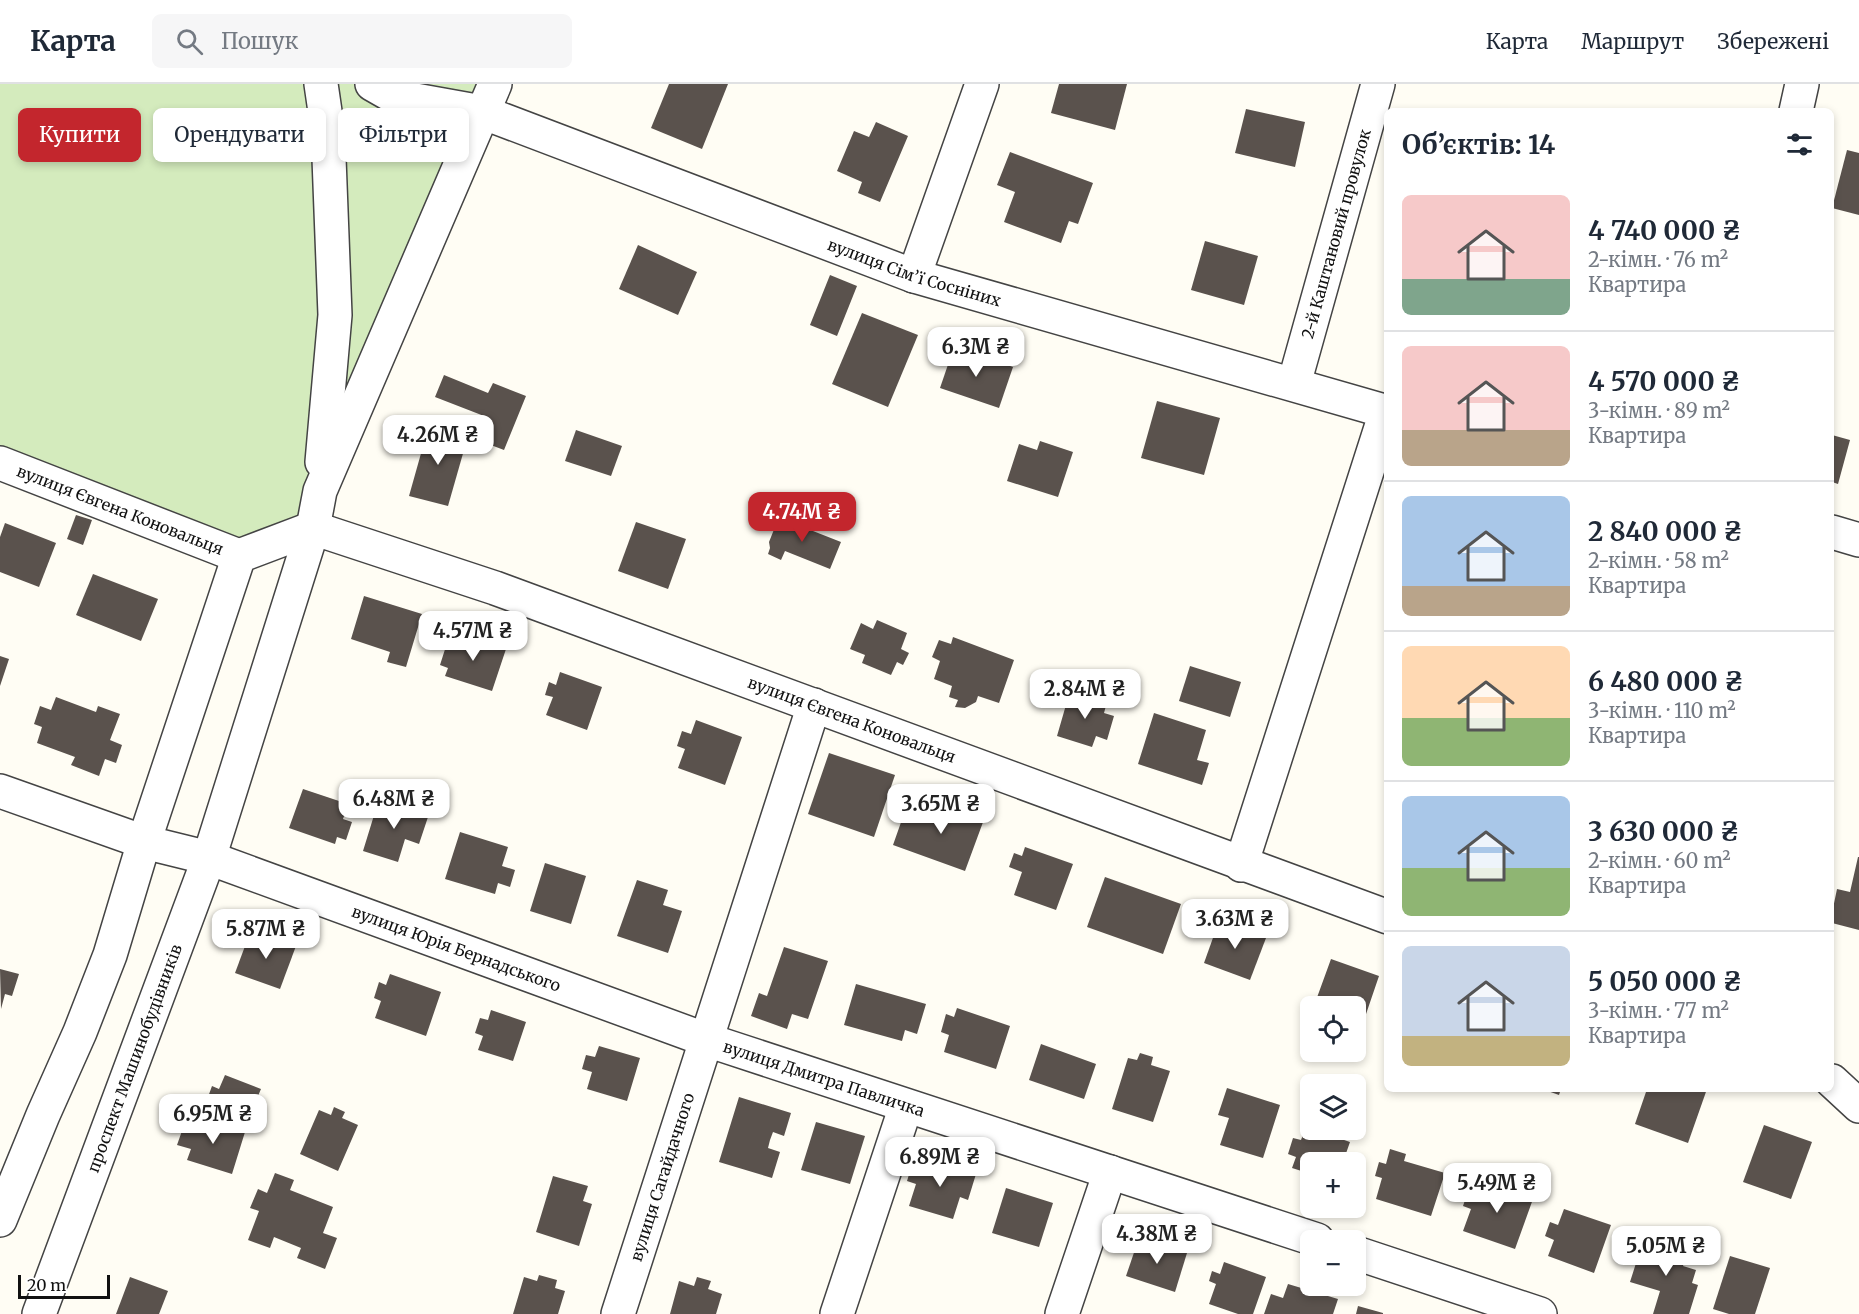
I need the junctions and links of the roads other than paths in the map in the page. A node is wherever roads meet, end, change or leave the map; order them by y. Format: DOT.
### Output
graph roads {
  1 [pos="321,84"];
  2 [pos="372,84"];
  3 [pos="982,84"];
  4 [pos="1378,84"];
  5 [pos="1802,84"];
  6 [pos="489,98"];
  7 [pos="1797,108"];
  8 [pos="914,276"];
  9 [pos="1294,384"];
  10 [pos="1384,411"];
  11 [pos="1384,421"];
  12 [pos="0,464"];
  13 [pos="320,491"];
  14 [pos="313,528"];
  15 [pos="1834,533"];
  16 [pos="1859,540"];
  17 [pos="239,556"];
  18 [pos="814,705"];
  19 [pos="0,790"];
  20 [pos="144,842"];
  21 [pos="209,858"];
  22 [pos="1241,865"];
  23 [pos="1384,916"];
  24 [pos="707,1040"];
  25 [pos="1834,1083"];
  26 [pos="906,1106"];
  27 [pos="1859,1106"];
  28 [pos="1110,1172"];
  29 [pos="0,1220"];
  30 [pos="1300,1234"];
  31 [pos="1366,1257"];
  32 [pos="1477,1304"];
  33 [pos="39,1314"];
  34 [pos="618,1314"];
  35 [pos="837,1314"];
  36 [pos="1062,1314"];
  37 [pos="1540,1314"];
  1 -- 13 [label="street"];
  2 -- 6 [label="street, вулиця Сім’ї Сосніних"];
  3 -- 8 [label="street"];
  4 -- 9 [label="street, 2-й Каштановий провулок"];
  5 -- 7 [label="street"];
  6 -- 8 [label="street, вулиця Сім’ї Сосніних"];
  6 -- 13 [label="street, проспект Машинобудівників"];
  8 -- 9 [label="street, вулиця Сім’ї Сосніних"];
  9 -- 10 [label="street, вулиця Сім’ї Сосніних"];
  11 -- 22 [label="street"];
  12 -- 17 [label="street, вулиця Євгена Коновальця"];
  13 -- 14 [label="street, проспект Машинобудівників"];
  14 -- 17 [label="street"];
  14 -- 18 [label="street, вулиця Євгена Коновальця"];
  14 -- 21 [label="street, проспект Машинобудівників"];
  15 -- 16 [label="street"];
  17 -- 20 [label="street"];
  18 -- 22 [label="street, вулиця Євгена Коновальця"];
  18 -- 24 [label="street, вулиця Сагайдачного"];
  19 -- 20 [label="street, вулиця Юрія Бернадського"];
  20 -- 21 [label="street, вулиця Юрія Бернадського"];
  20 -- 29 [label="street"];
  21 -- 24 [label="street, вулиця Юрія Бернадського"];
  21 -- 33 [label="street, проспект Машинобудівників"];
  22 -- 23 [label="street, вулиця Євгена Коновальця"];
  24 -- 26 [label="street, вулиця Дмитра Павличка"];
  24 -- 34 [label="street, вулиця Сагайдачного"];
  25 -- 27 [label="street"];
  26 -- 28 [label="street, вулиця Дмитра Павличка"];
  26 -- 35 [label="street"];
  28 -- 30 [label="street, вулиця Дмитра Павличка"];
  28 -- 36 [label="street"];
  31 -- 32 [label="street"];
  32 -- 37 [label="street"];
}
